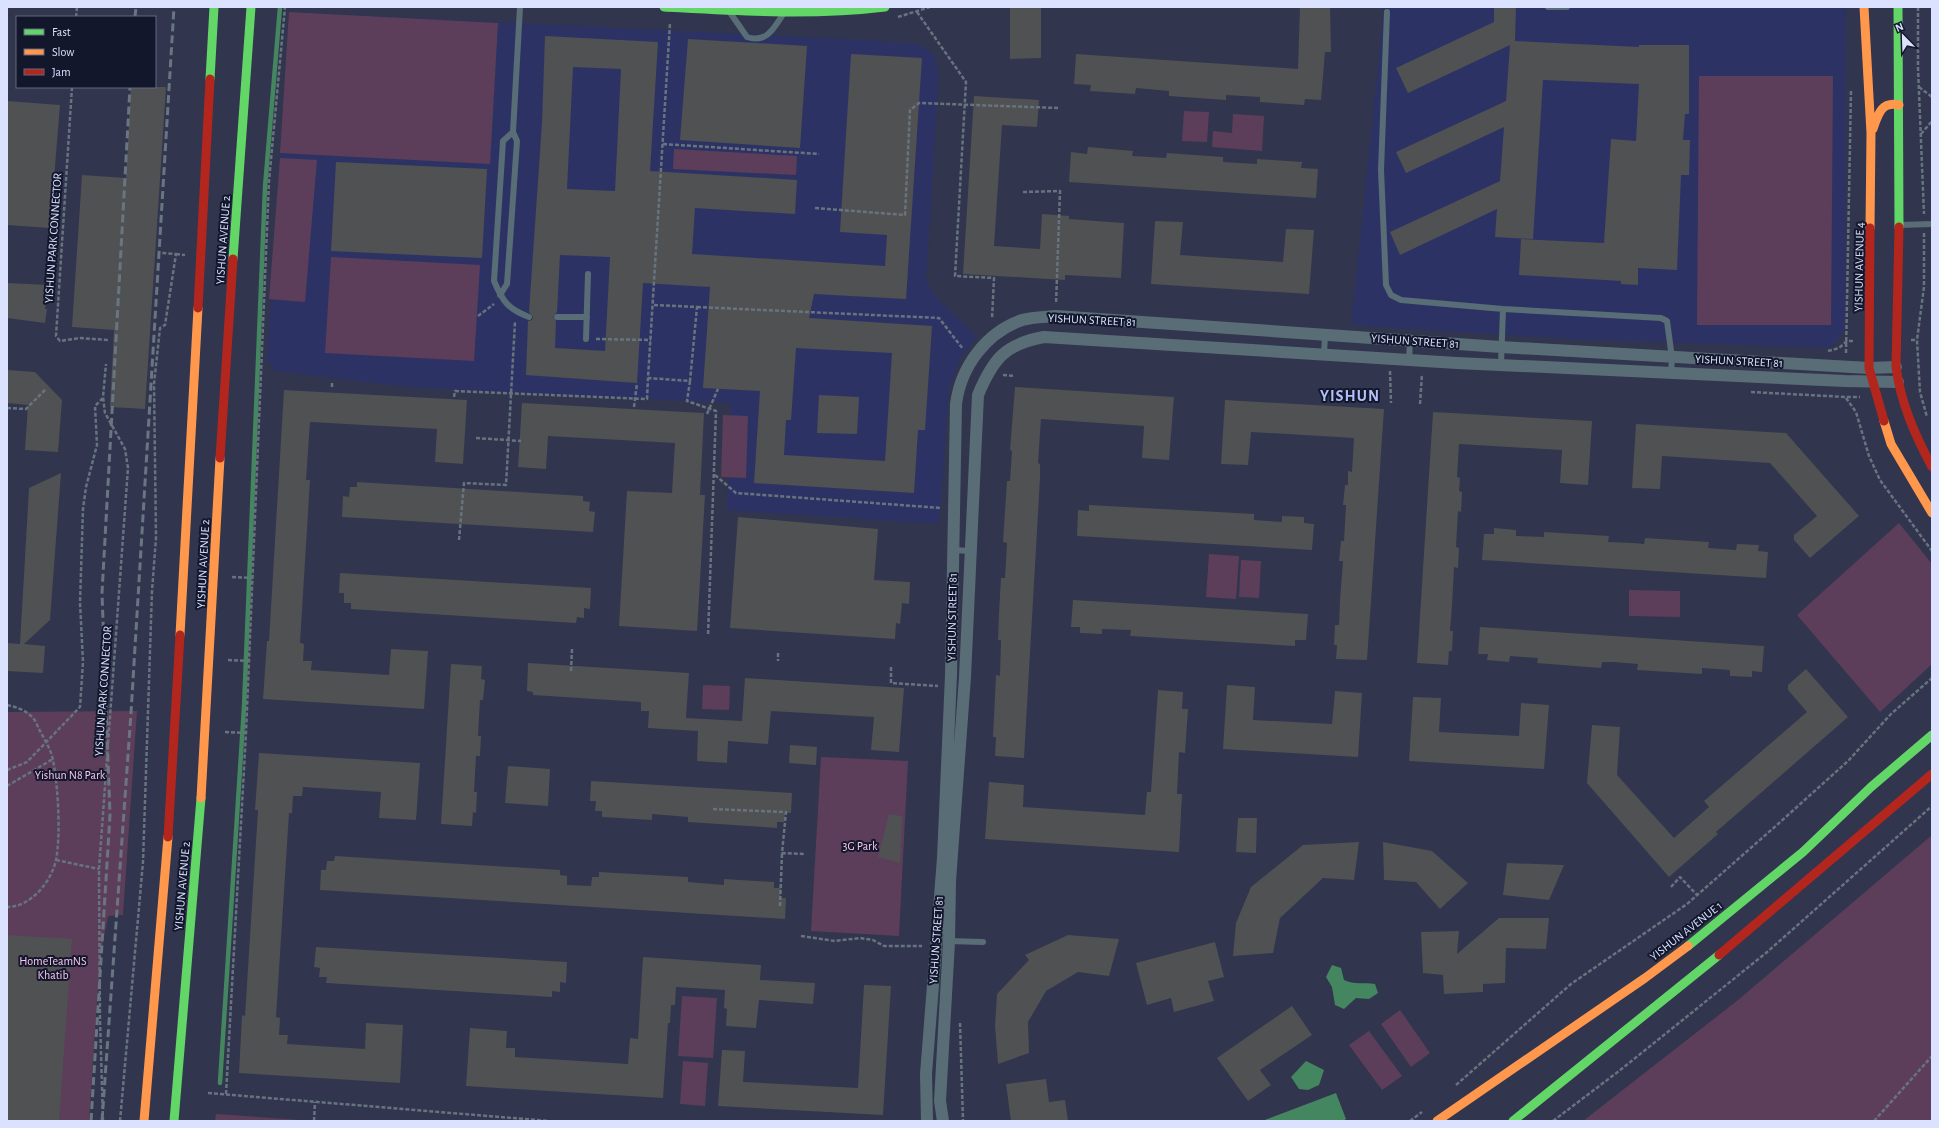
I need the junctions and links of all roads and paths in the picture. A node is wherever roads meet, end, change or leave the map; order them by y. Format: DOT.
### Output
graph roads {
  1 [pos="214,7"];
  2 [pos="251,7"];
  3 [pos="285,7"];
  4 [pos="520,7"];
  5 [pos="664,7"];
  6 [pos="885,7"];
  7 [pos="1548,7"];
  8 [pos="1567,7"];
  9 [pos="1864,7"];
  10 [pos="1898,7"];
  11 [pos="728,11"];
  12 [pos="917,12"];
  13 [pos="1387,12"];
  14 [pos="783,13"];
  15 [pos="670,21"];
  16 [pos="1919,86"];
  17 [pos="72,88"];
  18 [pos="1851,88"];
  19 [pos="1932,97"];
  20 [pos="965,104"];
  21 [pos="1899,106"];
  22 [pos="1058,108"];
  23 [pos="1932,121"];
  24 [pos="513,132"];
  25 [pos="1871,133"];
  26 [pos="1920,134"];
  27 [pos="663,144"];
  28 [pos="819,154"];
  29 [pos="1023,192"];
  30 [pos="815,208"];
  31 [pos="1932,224"];
  32 [pos="1899,225"];
  33 [pos="162,253"];
  34 [pos="588,274"];
  35 [pos="501,296"];
  36 [pos="1050,304"];
  37 [pos="654,305"];
  38 [pos="1056,305"];
  39 [pos="1064,306"];
  40 [pos="696,307"];
  41 [pos="1504,309"];
  42 [pos="516,312"];
  43 [pos="478,316"];
  44 [pos="998,316"];
  45 [pos="529,317"];
  46 [pos="557,317"];
  47 [pos="587,317"];
  48 [pos="992,319"];
  49 [pos="987,324"];
  50 [pos="1325,335"];
  51 [pos="586,339"];
  52 [pos="108,340"];
  53 [pos="651,340"];
  54 [pos="1410,341"];
  55 [pos="1847,341"];
  56 [pos="967,343"];
  57 [pos="1501,347"];
  58 [pos="963,349"];
  59 [pos="1324,355"];
  60 [pos="959,356"];
  61 [pos="1672,358"];
  62 [pos="1409,360"];
  63 [pos="106,364"];
  64 [pos="1501,365"];
  65 [pos="1896,367"];
  66 [pos="1869,368"];
  67 [pos="1383,370"];
  68 [pos="1390,371"];
  69 [pos="1396,372"];
  70 [pos="1415,373"];
  71 [pos="1671,373"];
  72 [pos="1422,374"];
  73 [pos="1429,374"];
  74 [pos="1002,375"];
  75 [pos="1015,376"];
  76 [pos="648,378"];
  77 [pos="332,380"];
  78 [pos="690,381"];
  79 [pos="637,382"];
  80 [pos="1872,382"];
  81 [pos="1898,382"];
  82 [pos="332,387"];
  83 [pos="46,389"];
  84 [pos="718,389"];
  85 [pos="511,393"];
  86 [pos="103,397"];
  87 [pos="454,397"];
  88 [pos="635,398"];
  89 [pos="1846,398"];
  90 [pos="1391,403"];
  91 [pos="1420,404"];
  92 [pos="634,407"];
  93 [pos="7,408"];
  94 [pos="710,408"];
  95 [pos="707,414"];
  96 [pos="476,438"];
  97 [pos="508,440"];
  98 [pos="521,441"];
  99 [pos="1932,467"];
  100 [pos="714,474"];
  101 [pos="941,500"];
  102 [pos="940,508"];
  103 [pos="1932,513"];
  104 [pos="940,516"];
  105 [pos="459,540"];
  106 [pos="953,550"];
  107 [pos="970,551"];
  108 [pos="1932,551"];
  109 [pos="232,577"];
  110 [pos="253,578"];
  111 [pos="952,624"];
  112 [pos="967,624"];
  113 [pos="708,636"];
  114 [pos="572,649"];
  115 [pos="778,653"];
  116 [pos="228,660"];
  117 [pos="249,661"];
  118 [pos="778,661"];
  119 [pos="891,667"];
  120 [pos="571,671"];
  121 [pos="1932,678"];
  122 [pos="939,680"];
  123 [pos="939,686"];
  124 [pos="939,693"];
  125 [pos="7,705"];
  126 [pos="174,724"];
  127 [pos="206,727"];
  128 [pos="225,732"];
  129 [pos="247,733"];
  130 [pos="1932,735"];
  131 [pos="46,743"];
  132 [pos="53,759"];
  133 [pos="7,770"];
  134 [pos="1932,774"];
  135 [pos="7,786"];
  136 [pos="1932,806"];
  137 [pos="713,809"];
  138 [pos="782,853"];
  139 [pos="805,854"];
  140 [pos="947,859"];
  141 [pos="56,860"];
  142 [pos="99,869"];
  143 [pos="1671,887"];
  144 [pos="1697,895"];
  145 [pos="780,906"];
  146 [pos="7,907"];
  147 [pos="937,920"];
  148 [pos="950,921"];
  149 [pos="801,936"];
  150 [pos="937,940"];
  151 [pos="949,942"];
  152 [pos="983,942"];
  153 [pos="925,946"];
  154 [pos="941,966"];
  155 [pos="1932,1056"];
  156 [pos="1454,1087"];
  157 [pos="208,1093"];
  158 [pos="226,1094"];
  159 [pos="316,1102"];
  160 [pos="1422,1111"];
  161 [pos="103,1121"];
  162 [pos="120,1121"];
  163 [pos="144,1121"];
  164 [pos="174,1121"];
  165 [pos="314,1121"];
  166 [pos="549,1121"];
  167 [pos="927,1121"];
  168 [pos="943,1121"];
  169 [pos="1410,1121"];
  170 [pos="1437,1121"];
  171 [pos="1513,1121"];
  172 [pos="1553,1121"];
  173 [pos="1874,1121"];
  1 -- 126 [label="main road, YISHUN AVENUE 2"];
  2 -- 127 [label="main road, YISHUN AVENUE 2"];
  3 -- 110 [label="path"];
  4 -- 24 [label="lane"];
  5 -- 11 [label="main road"];
  6 -- 14 [label="main road"];
  7 -- 8 [label="lane"];
  9 -- 25 [label="main road, YISHUN AVENUE 4"];
  10 -- 21 [label="main road"];
  11 -- 14 [label="main road"];
  11 -- 14 [label="lane"];
  12 -- 20 [label="path"];
  13 -- 41 [label="lane"];
  15 -- 27 [label="path"];
  16 -- 19 [label="path"];
  17 -- 52 [label="path, YISHUN PARK CONNECTOR"];
  18 -- 55 [label="path"];
  20 -- 22 [label="path"];
  20 -- 30 [label="path"];
  20 -- 48 [label="path"];
  21 -- 25 [label="main road"];
  21 -- 32 [label="main road"];
  23 -- 26 [label="path"];
  24 -- 35 [label="lane"];
  24 -- 35 [label="lane"];
  25 -- 66 [label="main road, YISHUN AVENUE 4"];
  27 -- 28 [label="path"];
  27 -- 37 [label="path"];
  29 -- 38 [label="path"];
  31 -- 32 [label="lane"];
  32 -- 65 [label="main road"];
  33 -- 162 [label="path"];
  34 -- 47 [label="lane"];
  35 -- 42 [label="lane"];
  35 -- 43 [label="path"];
  36 -- 38 [label="path"];
  37 -- 40 [label="path"];
  37 -- 53 [label="path"];
  38 -- 39 [label="path"];
  40 -- 58 [label="path"];
  40 -- 78 [label="path"];
  41 -- 57 [label="lane"];
  41 -- 61 [label="lane"];
  42 -- 45 [label="lane"];
  42 -- 85 [label="path"];
  44 -- 48 [label="path"];
  46 -- 47 [label="lane"];
  47 -- 51 [label="lane"];
  48 -- 49 [label="path"];
  50 -- 54 [label="street, YISHUN STREET 81"];
  50 -- 59 [label="lane"];
  50 -- 106 [label="street, YISHUN STREET 81"];
  51 -- 53 [label="path"];
  53 -- 76 [label="path"];
  54 -- 57 [label="street, YISHUN STREET 81"];
  54 -- 62 [label="lane"];
  56 -- 58 [label="path"];
  57 -- 61 [label="street, YISHUN STREET 81"];
  57 -- 64 [label="lane"];
  58 -- 60 [label="path"];
  59 -- 62 [label="street, YISHUN STREET 81"];
  59 -- 107 [label="street, YISHUN STREET 81"];
  61 -- 66 [label="street, YISHUN STREET 81"];
  61 -- 71 [label="lane"];
  62 -- 64 [label="street, YISHUN STREET 81"];
  63 -- 86 [label="path, YISHUN PARK CONNECTOR"];
  64 -- 71 [label="street, YISHUN STREET 81"];
  65 -- 66 [label="street, YISHUN STREET 81"];
  65 -- 81 [label="main road"];
  66 -- 80 [label="main road, YISHUN AVENUE 4"];
  67 -- 68 [label="path"];
  68 -- 69 [label="path"];
  68 -- 90 [label="path"];
  70 -- 72 [label="path"];
  71 -- 80 [label="street, YISHUN STREET 81"];
  72 -- 73 [label="path"];
  72 -- 91 [label="path"];
  74 -- 75 [label="path"];
  76 -- 78 [label="path"];
  76 -- 88 [label="path"];
  77 -- 82 [label="path"];
  78 -- 94 [label="path"];
  79 -- 88 [label="path"];
  80 -- 81 [label="street, YISHUN STREET 81"];
  80 -- 103 [label="main road, YISHUN AVENUE 4"];
  81 -- 99 [label="main road"];
  83 -- 93 [label="path"];
  84 -- 94 [label="path"];
  85 -- 87 [label="path"];
  85 -- 88 [label="path"];
  85 -- 97 [label="path"];
  86 -- 131 [label="path"];
  86 -- 142 [label="path, YISHUN PARK CONNECTOR"];
  88 -- 92 [label="path"];
  89 -- 108 [label="path"];
  94 -- 95 [label="path"];
  94 -- 100 [label="path"];
  96 -- 97 [label="path"];
  97 -- 98 [label="path"];
  97 -- 105 [label="path"];
  100 -- 102 [label="path"];
  100 -- 113 [label="path"];
  101 -- 102 [label="path"];
  102 -- 104 [label="path"];
  106 -- 107 [label="lane"];
  106 -- 111 [label="street, YISHUN STREET 81"];
  107 -- 112 [label="street, YISHUN STREET 81"];
  109 -- 110 [label="path"];
  110 -- 117 [label="path"];
  111 -- 112 [label="lane"];
  111 -- 140 [label="street, YISHUN STREET 81"];
  112 -- 140 [label="street, YISHUN STREET 81"];
  114 -- 120 [label="path"];
  115 -- 118 [label="path"];
  116 -- 117 [label="path"];
  117 -- 129 [label="path"];
  119 -- 123 [label="path"];
  121 -- 144 [label="path"];
  122 -- 123 [label="path"];
  123 -- 124 [label="path"];
  125 -- 131 [label="path"];
  126 -- 127 [label="main road"];
  126 -- 163 [label="main road, YISHUN AVENUE 2"];
  127 -- 164 [label="main road, YISHUN AVENUE 2"];
  128 -- 129 [label="path"];
  129 -- 158 [label="path"];
  130 -- 170 [label="main road, YISHUN AVENUE 1"];
  131 -- 132 [label="path"];
  131 -- 133 [label="path"];
  132 -- 135 [label="path"];
  132 -- 141 [label="path"];
  134 -- 171 [label="main road"];
  136 -- 172 [label="path"];
  137 -- 138 [label="path"];
  138 -- 139 [label="path"];
  138 -- 145 [label="path"];
  140 -- 147 [label="street, YISHUN STREET 81"];
  140 -- 148 [label="street, YISHUN STREET 81"];
  141 -- 142 [label="path"];
  141 -- 146 [label="path"];
  142 -- 161 [label="path, YISHUN PARK CONNECTOR"];
  143 -- 144 [label="path"];
  144 -- 156 [label="path"];
  147 -- 148 [label="lane"];
  147 -- 150 [label="street, YISHUN STREET 81"];
  148 -- 151 [label="street, YISHUN STREET 81"];
  149 -- 153 [label="path"];
  150 -- 151 [label="lane"];
  150 -- 154 [label="street, YISHUN STREET 81"];
  151 -- 152 [label="lane"];
  151 -- 154 [label="street, YISHUN STREET 81"];
  154 -- 167 [label="street, YISHUN STREET 81"];
  154 -- 168 [label="street, YISHUN STREET 81"];
  155 -- 173 [label="path"];
  157 -- 158 [label="path"];
  158 -- 159 [label="path"];
  159 -- 165 [label="path"];
  159 -- 166 [label="path"];
  160 -- 169 [label="path"];
}
